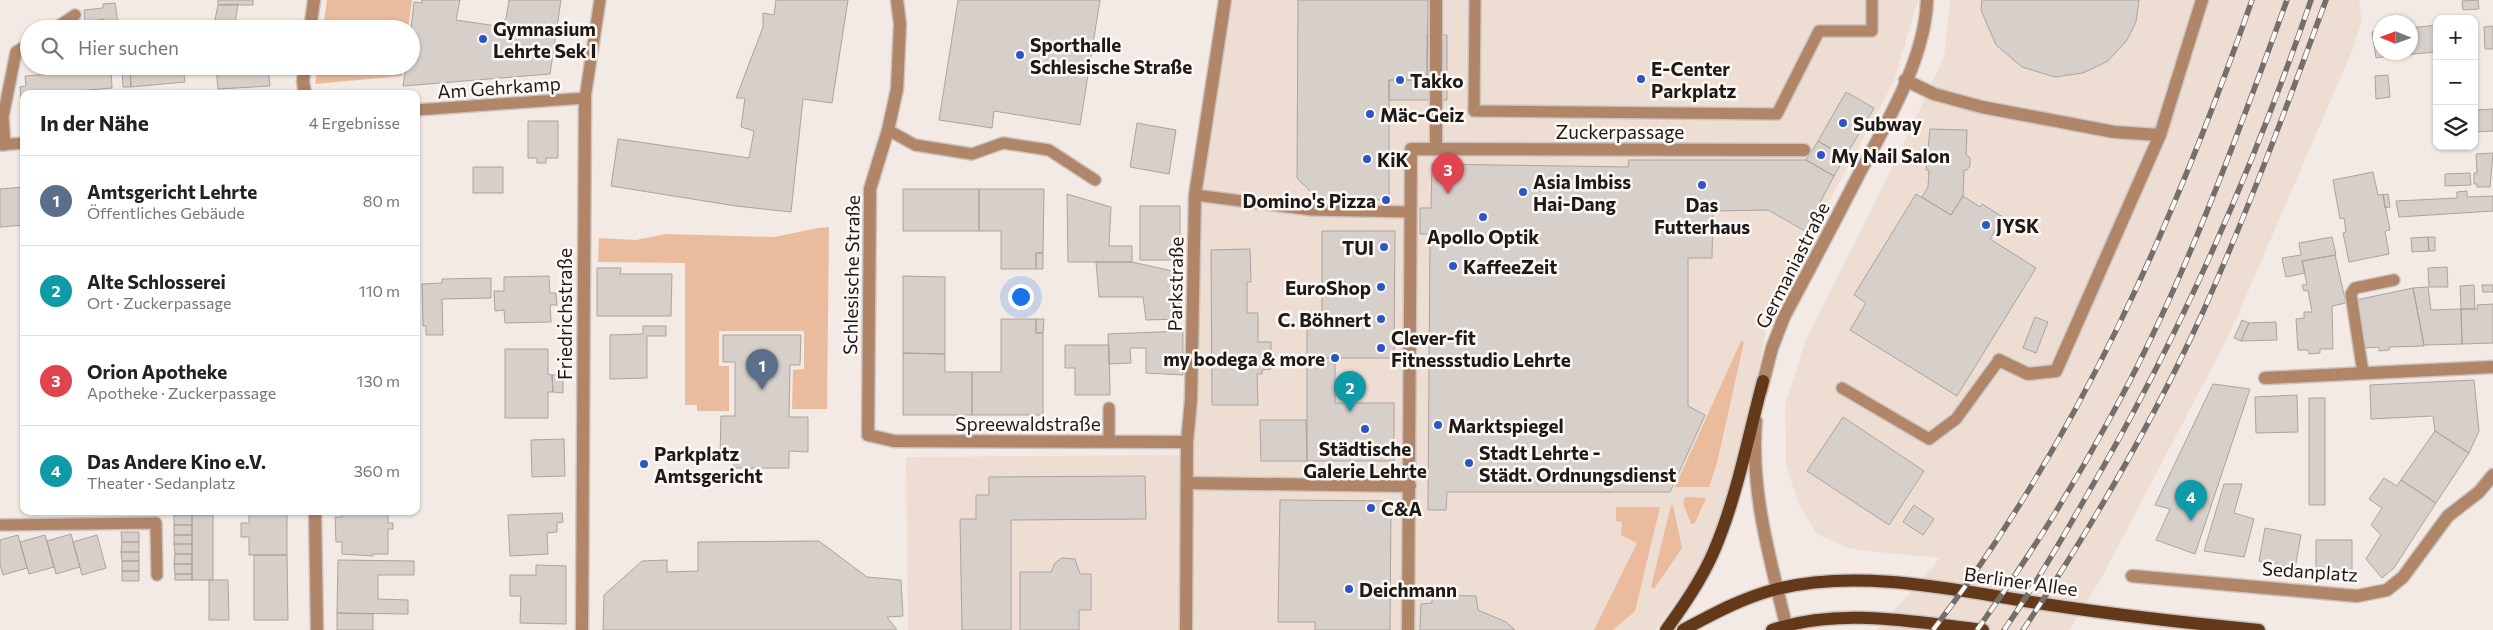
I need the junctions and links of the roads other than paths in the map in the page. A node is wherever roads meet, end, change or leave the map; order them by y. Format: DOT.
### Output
graph roads {
  1 [pos="314,0"];
  2 [pos="600,0"];
  3 [pos="897,0"];
  4 [pos="1225,0"];
  5 [pos="1436,0"];
  6 [pos="1475,0"];
  7 [pos="1872,0"];
  8 [pos="1926,0"];
  9 [pos="2202,0"];
  10 [pos="76,16"];
  11 [pos="69,20"];
  12 [pos="311,20"];
  13 [pos="20,50"];
  14 [pos="304,75"];
  15 [pos="1906,80"];
  16 [pos="304,90"];
  17 [pos="585,98"];
  18 [pos="420,110"];
  19 [pos="888,130"];
  20 [pos="2160,135"];
  21 [pos="20,143"];
  22 [pos="2,145"];
  23 [pos="1436,150"];
  24 [pos="1804,150"];
  25 [pos="1095,180"];
  26 [pos="1195,195"];
  27 [pos="1410,212"];
  28 [pos="2394,280"];
  29 [pos="1999,360"];
  30 [pos="2493,367"];
  31 [pos="2363,372"];
  32 [pos="2265,378"];
  33 [pos="1763,381"];
  34 [pos="1842,388"];
  35 [pos="1109,408"];
  36 [pos="868,435"];
  37 [pos="1109,442"];
  38 [pos="1187,442"];
  39 [pos="2493,475"];
  40 [pos="1187,483"];
  41 [pos="1410,486"];
  42 [pos="315,515"];
  43 [pos="0,525"];
  44 [pos="157,575"];
  45 [pos="2132,576"];
  46 [pos="1777,589"];
  47 [pos="1786,626"];
  48 [pos="316,630"];
  49 [pos="582,630"];
  50 [pos="1186,630"];
  51 [pos="1408,630"];
  52 [pos="1666,630"];
  53 [pos="1683,630"];
  54 [pos="1772,630"];
  55 [pos="1983,630"];
  56 [pos="2259,630"];
  1 -- 12 [label="street"];
  2 -- 17 [label="lane, Friedrichstraße"];
  3 -- 19 [label="street, Schlesische Straße"];
  4 -- 26 [label="street, Parkstraße"];
  5 -- 23 [label="street"];
  6 -- 7 [label="lane"];
  8 -- 15 [label="street, Germaniastraße"];
  9 -- 20 [label="street"];
  10 -- 11 [label="lane"];
  13 -- 22 [label="lane"];
  14 -- 16 [label="street"];
  15 -- 20 [label="street"];
  15 -- 33 [label="street, Germaniastraße"];
  17 -- 18 [label="lane, Am Gehrkamp"];
  17 -- 49 [label="street, Friedrichstraße"];
  19 -- 25 [label="lane"];
  19 -- 36 [label="street, Schlesische Straße"];
  20 -- 29 [label="street"];
  21 -- 22 [label="lane"];
  23 -- 24 [label="street, Zuckerpassage"];
  23 -- 27 [label="street, Zuckerpassage"];
  26 -- 27 [label="lane"];
  26 -- 38 [label="street, Parkstraße"];
  27 -- 41 [label="street, Zuckerpassage"];
  28 -- 31 [label="lane"];
  29 -- 34 [label="lane"];
  30 -- 31 [label="street"];
  31 -- 32 [label="street"];
  33 -- 46 [label="street, Germaniastraße"];
  33 -- 52 [label="main road"];
  35 -- 37 [label="lane"];
  36 -- 37 [label="street, Spreewaldstraße"];
  37 -- 38 [label="street, Spreewaldstraße"];
  38 -- 40 [label="street, Parkstraße"];
  39 -- 45 [label="street, Sedanplatz"];
  40 -- 41 [label="street"];
  40 -- 50 [label="street, Parkstraße"];
  41 -- 51 [label="street, Zuckerpassage"];
  42 -- 48 [label="street"];
  43 -- 44 [label="lane"];
  46 -- 47 [label="street, Germaniastraße"];
  46 -- 53 [label="main road, Berliner Allee"];
  46 -- 56 [label="main road, Berliner Allee"];
  47 -- 54 [label="main road"];
  47 -- 55 [label="main road"];
}
